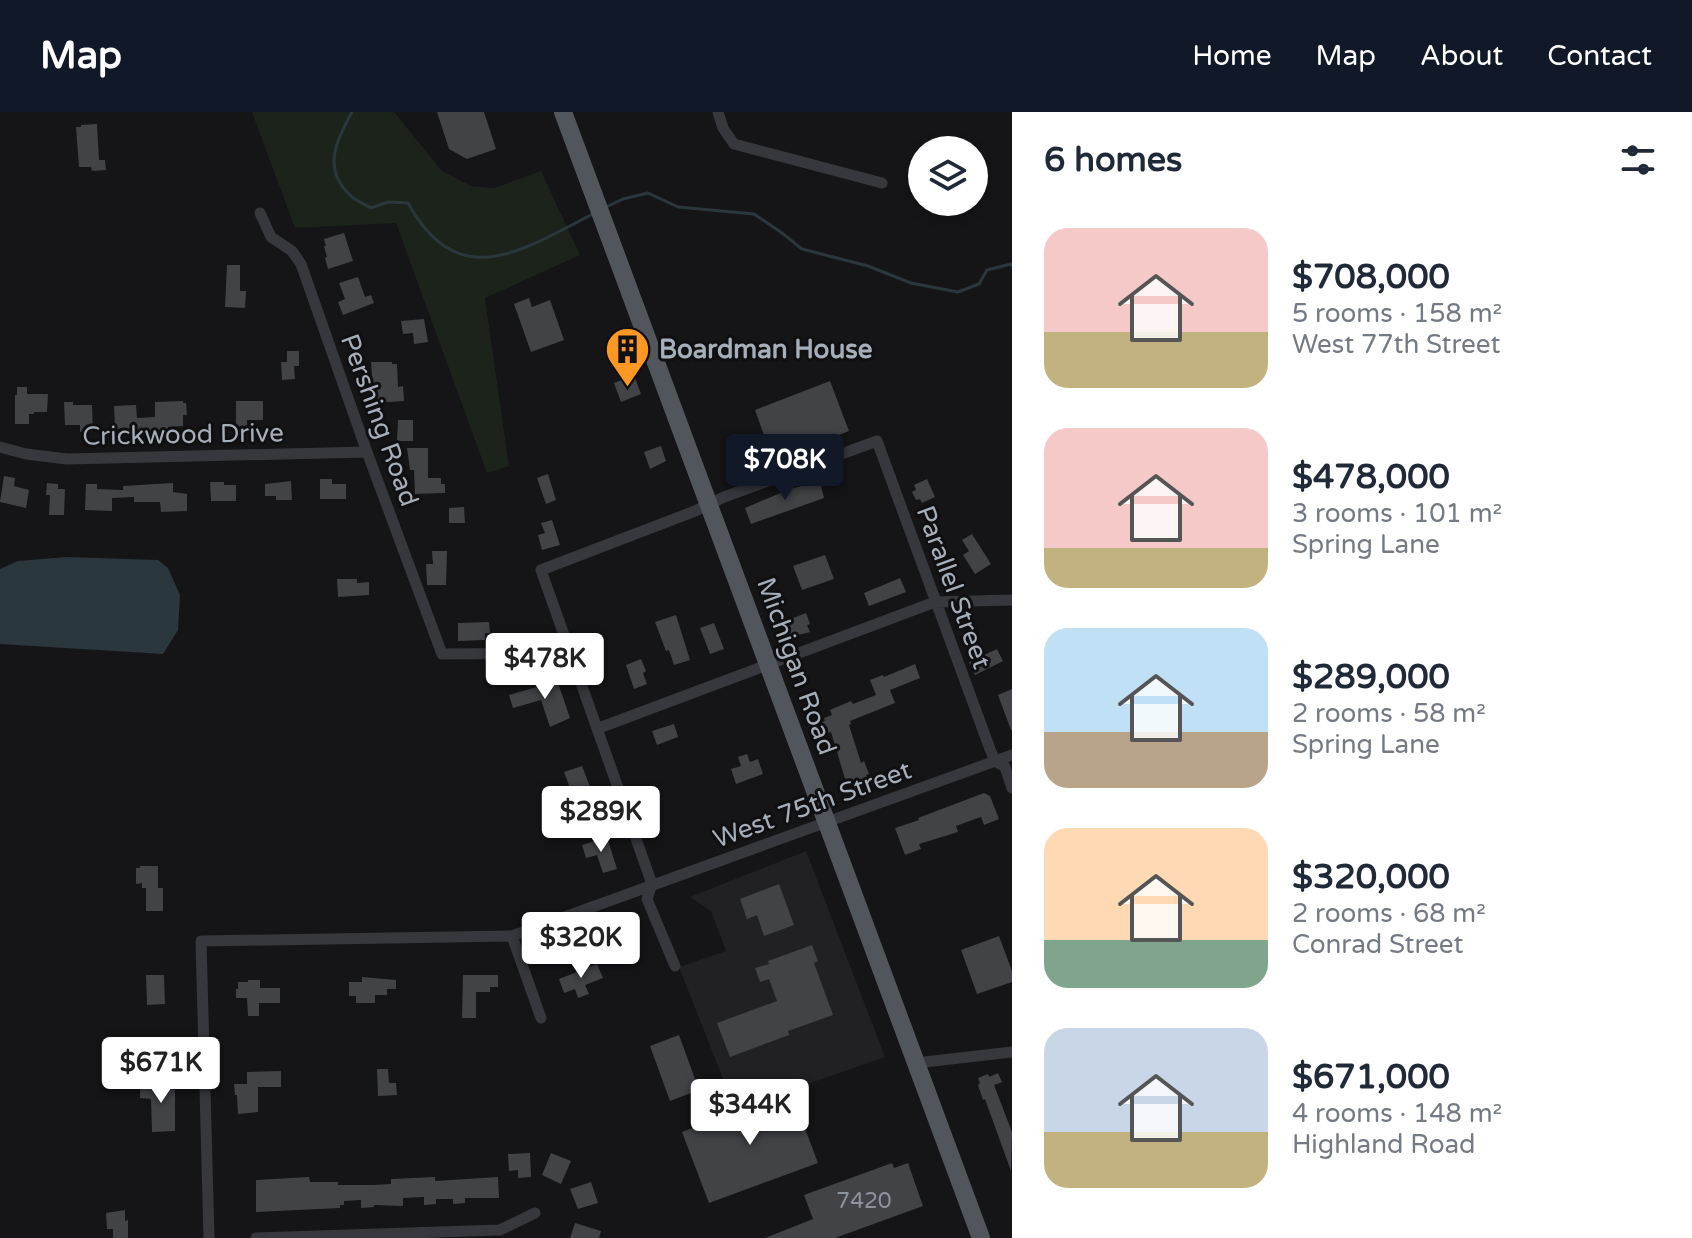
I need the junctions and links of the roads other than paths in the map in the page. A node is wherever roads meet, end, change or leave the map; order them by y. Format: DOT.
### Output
graph roads {
  1 [pos="563,112"];
  2 [pos="718,112"];
  3 [pos="882,183"];
  4 [pos="260,213"];
  5 [pos="0,447"];
  6 [pos="367,452"];
  7 [pos="710,504"];
  8 [pos="1012,600"];
  9 [pos="935,602"];
  10 [pos="572,653"];
  11 [pos="769,664"];
  12 [pos="599,728"];
  13 [pos="1012,755"];
  14 [pos="995,761"];
  15 [pos="1012,788"];
  16 [pos="828,823"];
  17 [pos="652,884"];
  18 [pos="512,936"];
  19 [pos="675,966"];
  20 [pos="541,1018"];
  21 [pos="1012,1052"];
  22 [pos="916,1063"];
  23 [pos="535,1213"];
  24 [pos="209,1238"];
  25 [pos="256,1238"];
  26 [pos="981,1238"];
  1 -- 7 [label="main road, Michigan Road"];
  2 -- 3 [label="street"];
  4 -- 6 [label="street, Pershing Road"];
  5 -- 6 [label="street, Crickwood Drive"];
  6 -- 10 [label="street, Pershing Road"];
  7 -- 9 [label="street, Parallel Street"];
  7 -- 10 [label="street"];
  7 -- 11 [label="main road, Michigan Road"];
  8 -- 9 [label="street"];
  9 -- 11 [label="street"];
  9 -- 14 [label="street, Parallel Street"];
  10 -- 12 [label="street"];
  11 -- 12 [label="street"];
  11 -- 16 [label="main road, Michigan Road"];
  12 -- 17 [label="street"];
  13 -- 14 [label="street, West 75th Street"];
  14 -- 15 [label="street, Parallel Street"];
  14 -- 16 [label="street, West 75th Street"];
  16 -- 17 [label="street, West 75th Street"];
  16 -- 22 [label="main road, Michigan Road"];
  17 -- 18 [label="street, West 75th Street"];
  17 -- 19 [label="street"];
  18 -- 20 [label="street"];
  18 -- 24 [label="street, West 75th Street"];
  21 -- 22 [label="street"];
  22 -- 26 [label="main road, Michigan Road"];
  23 -- 25 [label="street"];
}
